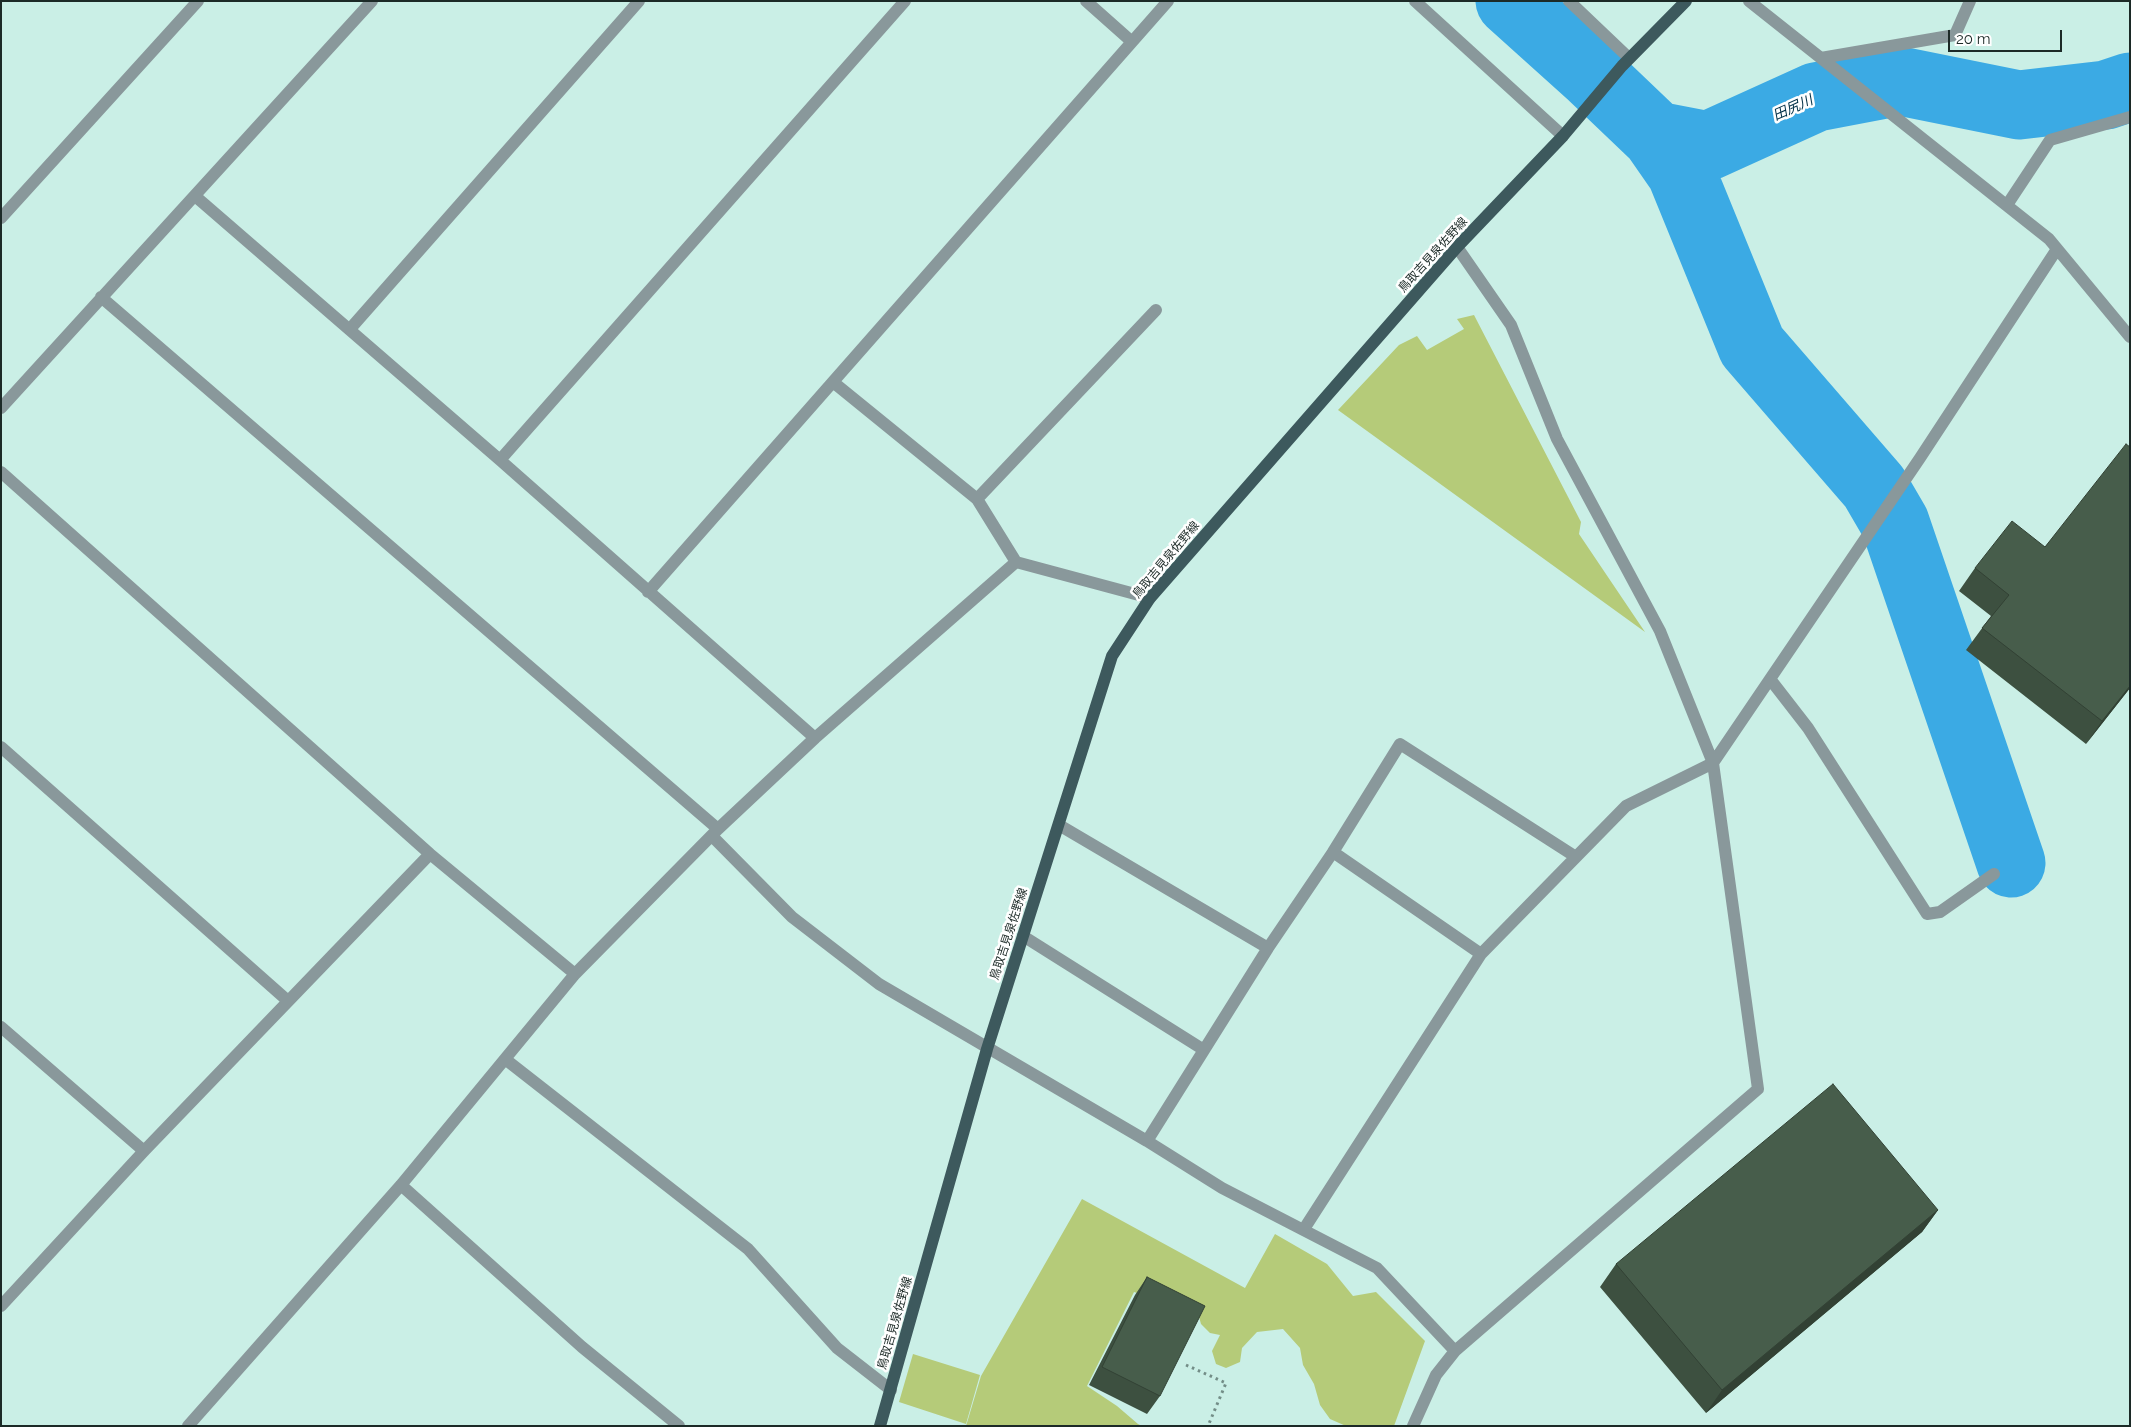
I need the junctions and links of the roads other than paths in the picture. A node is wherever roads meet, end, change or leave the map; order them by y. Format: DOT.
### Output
graph roads {
  1 [pos="198,1"];
  2 [pos="372,1"];
  3 [pos="638,1"];
  4 [pos="905,1"];
  5 [pos="1086,1"];
  6 [pos="1168,1"];
  7 [pos="1415,1"];
  8 [pos="1569,1"];
  9 [pos="1686,1"];
  10 [pos="1749,1"];
  11 [pos="1970,1"];
  12 [pos="1131,41"];
  13 [pos="1821,58"];
  14 [pos="1625,62"];
  15 [pos="2130,116"];
  16 [pos="1563,136"];
  17 [pos="195,196"];
  18 [pos="2007,204"];
  19 [pos="1,218"];
  20 [pos="1457,247"];
  21 [pos="2057,249"];
  22 [pos="101,297"];
  23 [pos="1156,310"];
  24 [pos="350,329"];
  25 [pos="2130,337"];
  26 [pos="833,382"];
  27 [pos="1,408"];
  28 [pos="500,460"];
  29 [pos="1,472"];
  30 [pos="977,499"];
  31 [pos="1016,562"];
  32 [pos="648,592"];
  33 [pos="1150,598"];
  34 [pos="1770,679"];
  35 [pos="815,738"];
  36 [pos="1,747"];
  37 [pos="1713,763"];
  38 [pos="1059,825"];
  39 [pos="715,832"];
  40 [pos="1333,852"];
  41 [pos="430,854"];
  42 [pos="1576,857"];
  43 [pos="1994,874"];
  44 [pos="1023,936"];
  45 [pos="1268,948"];
  46 [pos="1482,954"];
  47 [pos="575,974"];
  48 [pos="288,1001"];
  49 [pos="1,1027"];
  50 [pos="987,1049"];
  51 [pos="1204,1050"];
  52 [pos="505,1059"];
  53 [pos="1146,1141"];
  54 [pos="144,1151"];
  55 [pos="400,1185"];
  56 [pos="1304,1229"];
  57 [pos="1,1306"];
  58 [pos="1455,1351"];
  59 [pos="891,1390"];
  60 [pos="662,1421"];
  61 [pos="188,1426"];
  62 [pos="679,1426"];
  63 [pos="880,1426"];
  64 [pos="1413,1426"];
  1 -- 19 [label="street"];
  2 -- 17 [label="street"];
  3 -- 24 [label="street"];
  4 -- 28 [label="street"];
  5 -- 12 [label="street"];
  6 -- 12 [label="street"];
  7 -- 16 [label="street"];
  8 -- 14 [label="street"];
  9 -- 14 [label="main road, 鳥取吉見泉佐野線"];
  10 -- 13 [label="street"];
  11 -- 13 [label="street"];
  12 -- 26 [label="street"];
  13 -- 18 [label="street"];
  14 -- 16 [label="main road, 鳥取吉見泉佐野線"];
  15 -- 18 [label="street"];
  16 -- 20 [label="main road, 鳥取吉見泉佐野線"];
  17 -- 22 [label="street"];
  17 -- 24 [label="street"];
  18 -- 21 [label="street"];
  20 -- 33 [label="main road, 鳥取吉見泉佐野線"];
  20 -- 37 [label="street"];
  21 -- 25 [label="street"];
  21 -- 34 [label="street"];
  22 -- 27 [label="street"];
  22 -- 39 [label="street"];
  23 -- 30 [label="street"];
  24 -- 28 [label="street"];
  26 -- 30 [label="street"];
  26 -- 32 [label="street"];
  28 -- 32 [label="street"];
  29 -- 41 [label="street"];
  30 -- 31 [label="street"];
  31 -- 33 [label="street"];
  31 -- 35 [label="street"];
  32 -- 35 [label="street"];
  33 -- 38 [label="main road, 鳥取吉見泉佐野線"];
  34 -- 37 [label="street"];
  34 -- 43 [label="street"];
  35 -- 39 [label="street"];
  36 -- 48 [label="street"];
  37 -- 42 [label="street"];
  37 -- 58 [label="street"];
  38 -- 44 [label="main road, 鳥取吉見泉佐野線"];
  38 -- 45 [label="street"];
  39 -- 47 [label="street"];
  39 -- 50 [label="street"];
  40 -- 42 [label="street"];
  40 -- 45 [label="street"];
  40 -- 46 [label="street"];
  41 -- 47 [label="street"];
  41 -- 48 [label="street"];
  42 -- 46 [label="street"];
  44 -- 50 [label="main road, 鳥取吉見泉佐野線"];
  44 -- 51 [label="street"];
  45 -- 51 [label="street"];
  46 -- 56 [label="street"];
  47 -- 52 [label="street"];
  48 -- 54 [label="street"];
  49 -- 54 [label="street"];
  50 -- 53 [label="street"];
  50 -- 59 [label="main road, 鳥取吉見泉佐野線"];
  51 -- 53 [label="street"];
  52 -- 55 [label="street"];
  52 -- 59 [label="street"];
  53 -- 56 [label="street"];
  54 -- 57 [label="street"];
  55 -- 60 [label="street"];
  55 -- 61 [label="street"];
  56 -- 58 [label="street"];
  58 -- 64 [label="street"];
  59 -- 63 [label="main road, 鳥取吉見泉佐野線"];
  60 -- 62 [label="street"];
}
